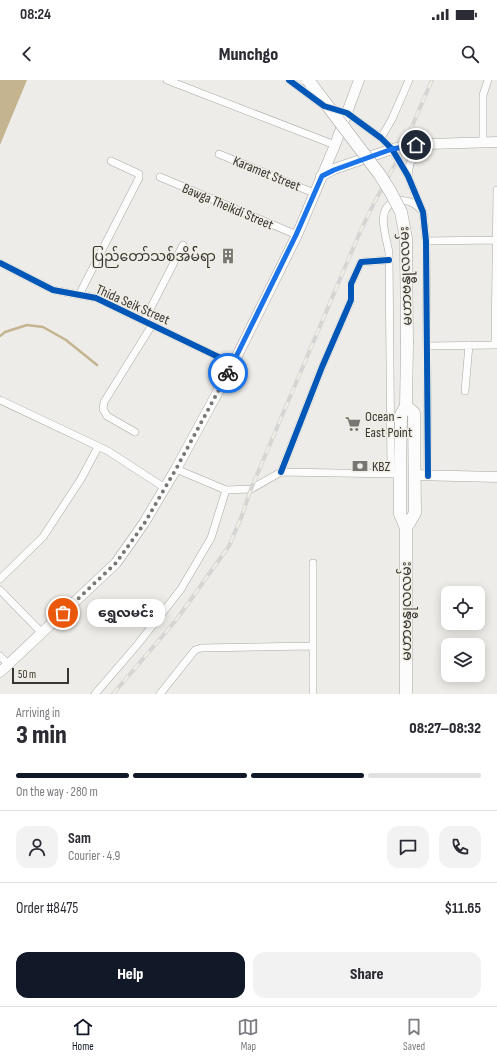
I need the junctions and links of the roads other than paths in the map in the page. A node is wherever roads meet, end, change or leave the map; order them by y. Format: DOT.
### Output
graph roads {
  1 [pos="167,80"];
  2 [pos="289,80"];
  3 [pos="308,80"];
  4 [pos="359,80"];
  5 [pos="409,80"];
  6 [pos="488,80"];
  7 [pos="347,113"];
  8 [pos="381,138"];
  9 [pos="483,142"];
  10 [pos="497,142"];
  11 [pos="428,144"];
  12 [pos="335,145"];
  13 [pos="392,149"];
  14 [pos="219,154"];
  15 [pos="111,161"];
  16 [pos="322,176"];
  17 [pos="408,176"];
  18 [pos="160,177"];
  19 [pos="497,190"];
  20 [pos="314,192"];
  21 [pos="423,212"];
  22 [pos="296,235"];
  23 [pos="496,240"];
  24 [pos="426,241"];
  25 [pos="183,245"];
  26 [pos="389,260"];
  27 [pos="0,263"];
  28 [pos="79,294"];
  29 [pos="144,321"];
  30 [pos="152,325"];
  31 [pos="469,345"];
  32 [pos="496,345"];
  33 [pos="427,346"];
  34 [pos="233,364"];
  35 [pos="465,391"];
  36 [pos="0,400"];
  37 [pos="406,406"];
  38 [pos="135,432"];
  39 [pos="98,447"];
  40 [pos="176,469"];
  41 [pos="281,472"];
  42 [pos="396,474"];
  43 [pos="414,475"];
  44 [pos="428,476"];
  45 [pos="497,477"];
  46 [pos="165,488"];
  47 [pos="226,490"];
  48 [pos="406,528"];
  49 [pos="313,563"];
  50 [pos="0,579"];
  51 [pos="0,590"];
  52 [pos="42,633"];
  53 [pos="313,646"];
  54 [pos="0,656"];
  55 [pos="8,664"];
  56 [pos="0,672"];
  57 [pos="95,694"];
  58 [pos="160,694"];
  59 [pos="313,694"];
  60 [pos="406,694"];
  1 -- 12 [label="street"];
  2 -- 7 [label="street"];
  3 -- 37 [label="main road, မဟာဗန္ဓုလလမ်း, bridge"];
  4 -- 7 [label="main road"];
  5 -- 8 [label="street"];
  6 -- 9 [label="street"];
  7 -- 8 [label="street"];
  7 -- 12 [label="main road"];
  8 -- 13 [label="street"];
  9 -- 10 [label="main road"];
  9 -- 11 [label="main road"];
  11 -- 13 [label="main road"];
  11 -- 17 [label="street"];
  12 -- 16 [label="main road"];
  13 -- 16 [label="main road"];
  13 -- 17 [label="street"];
  14 -- 20 [label="street, Karamet Street"];
  15 -- 28 [label="street"];
  16 -- 20 [label="main road"];
  17 -- 21 [label="street"];
  18 -- 22 [label="street, Bawga Theikdi Street"];
  19 -- 23 [label="street"];
  20 -- 22 [label="main road"];
  21 -- 24 [label="street"];
  21 -- 26 [label="street"];
  22 -- 34 [label="main road"];
  23 -- 24 [label="street"];
  23 -- 32 [label="street"];
  24 -- 33 [label="street"];
  25 -- 29 [label="street"];
  26 -- 41 [label="street"];
  26 -- 42 [label="street"];
  27 -- 28 [label="street, Thida Seik Street"];
  28 -- 29 [label="street, Thida Seik Street"];
  29 -- 30 [label="street, Thida Seik Street"];
  30 -- 34 [label="street, Thida Seik Street"];
  30 -- 38 [label="street"];
  31 -- 32 [label="street"];
  31 -- 33 [label="street"];
  31 -- 35 [label="street"];
  33 -- 44 [label="street"];
  34 -- 40 [label="main road"];
  36 -- 39 [label="street"];
  37 -- 42 [label="main road, မဟာဗန္ဓုလလမ်း"];
  37 -- 43 [label="main road, မဟာဗန္ဓုလလမ်း"];
  39 -- 46 [label="street"];
  39 -- 50 [label="street"];
  40 -- 46 [label="main road"];
  40 -- 47 [label="street"];
  41 -- 42 [label="street"];
  41 -- 47 [label="street"];
  42 -- 48 [label="main road, မဟာဗန္ဓုလလမ်း"];
  43 -- 44 [label="main road"];
  43 -- 48 [label="main road, မဟာဗန္ဓုလလမ်း"];
  44 -- 45 [label="main road"];
  46 -- 52 [label="main road"];
  47 -- 57 [label="street"];
  48 -- 60 [label="main road, မဟာဗန္ဓုလလမ်း"];
  49 -- 53 [label="street"];
  51 -- 52 [label="street"];
  52 -- 55 [label="main road"];
  53 -- 58 [label="street"];
  53 -- 59 [label="street"];
  54 -- 55 [label="street"];
  55 -- 56 [label="main road"];
}
